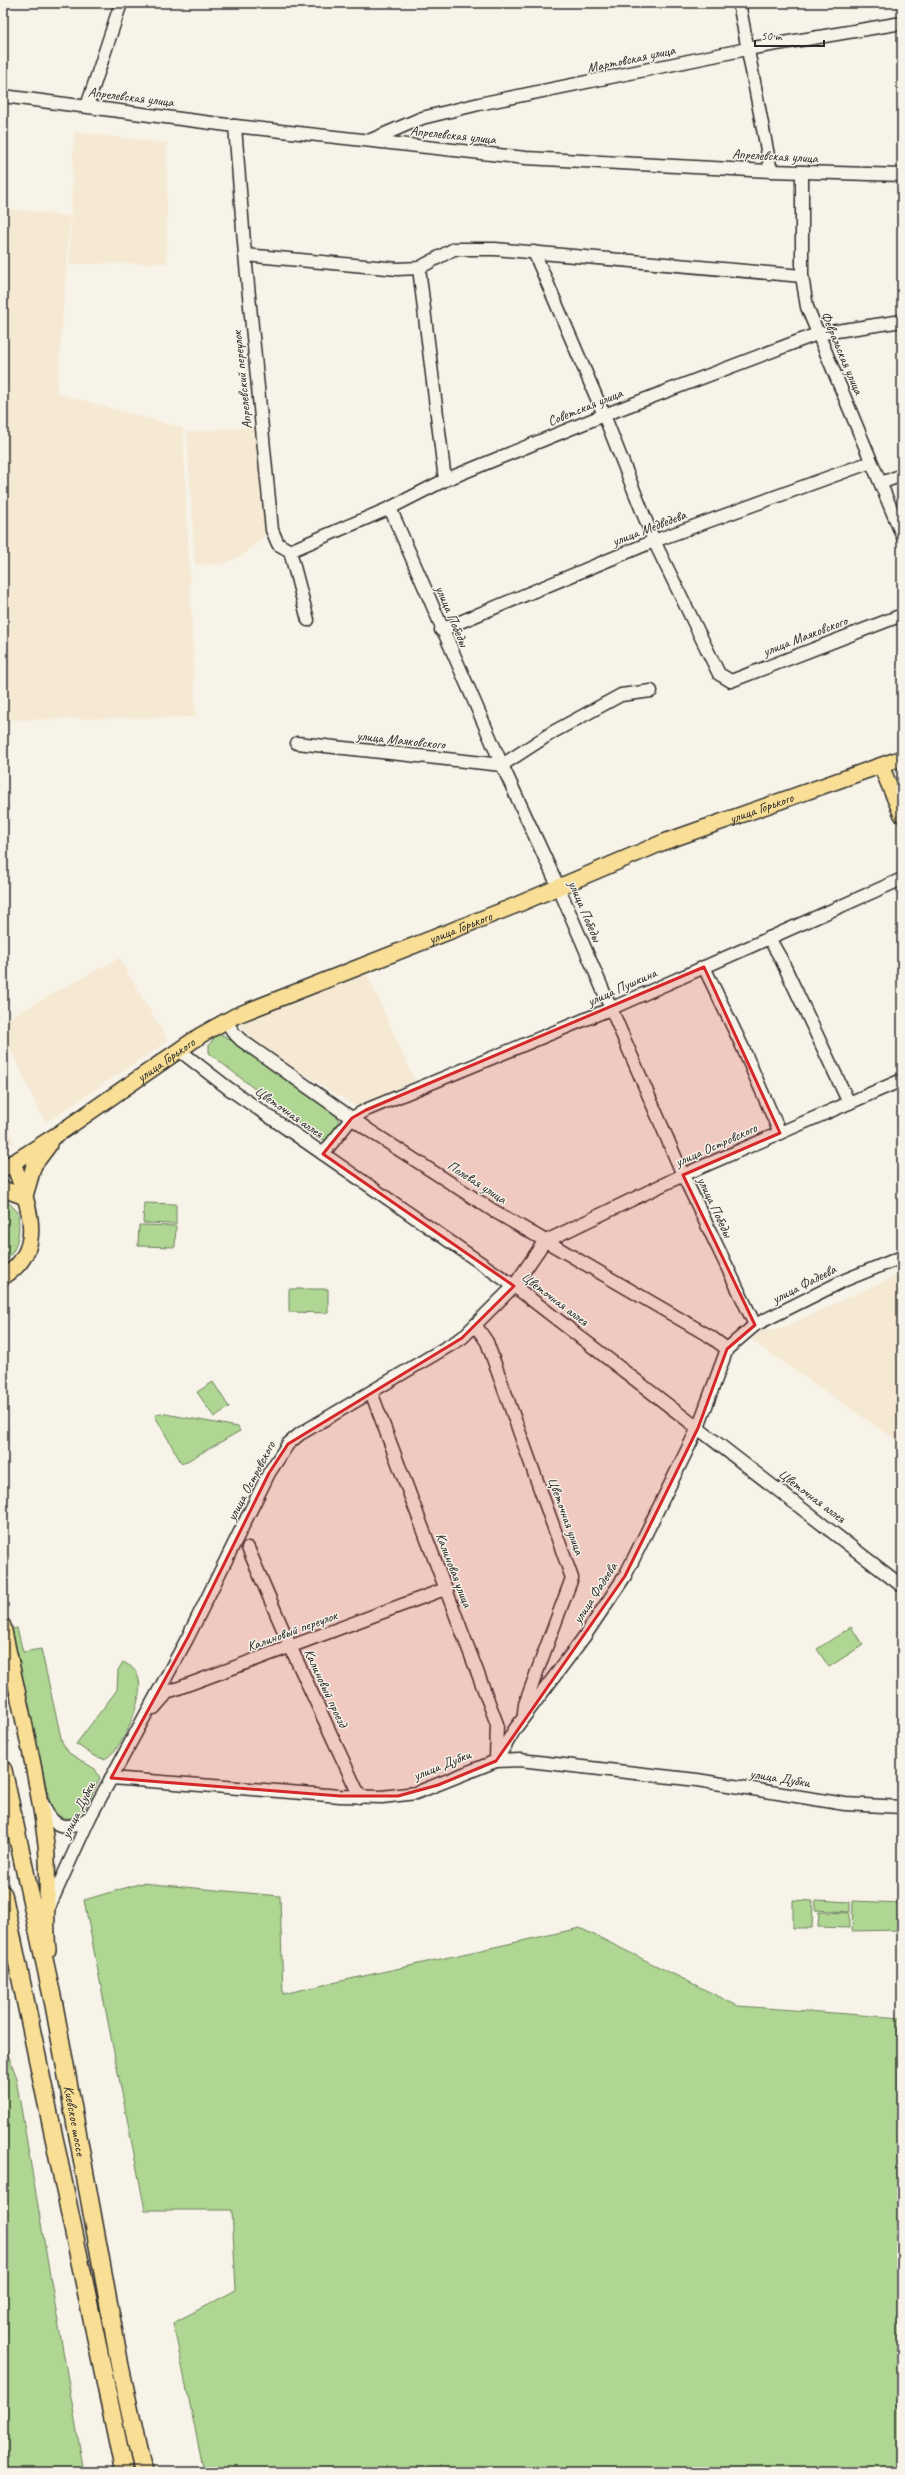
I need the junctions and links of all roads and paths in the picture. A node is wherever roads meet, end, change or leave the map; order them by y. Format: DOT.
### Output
graph roads {
  1 [pos="121,3"];
  2 [pos="739,3"];
  3 [pos="902,23"];
  4 [pos="747,49"];
  5 [pos="3,96"];
  6 [pos="87,106"];
  7 [pos="235,126"];
  8 [pos="370,141"];
  9 [pos="771,171"];
  10 [pos="802,172"];
  11 [pos="902,174"];
  12 [pos="534,252"];
  13 [pos="245,255"];
  14 [pos="419,268"];
  15 [pos="802,276"];
  16 [pos="902,321"];
  17 [pos="816,334"];
  18 [pos="604,415"];
  19 [pos="871,462"];
  20 [pos="902,475"];
  21 [pos="445,480"];
  22 [pos="881,483"];
  23 [pos="390,508"];
  24 [pos="902,535"];
  25 [pos="654,541"];
  26 [pos="290,551"];
  27 [pos="902,615"];
  28 [pos="308,620"];
  29 [pos="441,630"];
  30 [pos="651,692"];
  31 [pos="297,743"];
  32 [pos="902,758"];
  33 [pos="502,766"];
  34 [pos="881,766"];
  35 [pos="902,815"];
  36 [pos="902,879"];
  37 [pos="558,886"];
  38 [pos="769,938"];
  39 [pos="704,967"];
  40 [pos="610,1009"];
  41 [pos="226,1020"];
  42 [pos="179,1050"];
  43 [pos="902,1080"];
  44 [pos="849,1103"];
  45 [pos="352,1118"];
  46 [pos="61,1132"];
  47 [pos="780,1133"];
  48 [pos="324,1154"];
  49 [pos="8,1165"];
  50 [pos="683,1175"];
  51 [pos="3,1189"];
  52 [pos="25,1197"];
  53 [pos="544,1242"];
  54 [pos="902,1257"];
  55 [pos="3,1277"];
  56 [pos="514,1286"];
  57 [pos="755,1325"];
  58 [pos="476,1326"];
  59 [pos="727,1349"];
  60 [pos="371,1392"];
  61 [pos="698,1428"];
  62 [pos="248,1548"];
  63 [pos="902,1586"];
  64 [pos="445,1589"];
  65 [pos="3,1626"];
  66 [pos="291,1648"];
  67 [pos="154,1708"];
  68 [pos="523,1718"];
  69 [pos="496,1761"];
  70 [pos="3,1770"];
  71 [pos="111,1778"];
  72 [pos="36,1785"];
  73 [pos="360,1797"];
  74 [pos="902,1807"];
  75 [pos="90,1817"];
  76 [pos="3,1894"];
  77 [pos="48,1909"];
  78 [pos="54,2005"];
  79 [pos="124,2472"];
  80 [pos="143,2472"];
  1 -- 6 [label="street"];
  2 -- 4 [label="street"];
  3 -- 4 [label="street, Мартовская улица"];
  4 -- 8 [label="street, Мартовская улица"];
  4 -- 9 [label="street"];
  5 -- 6 [label="street, Апрелевская улица"];
  6 -- 7 [label="street, Апрелевская улица"];
  7 -- 8 [label="street, Апрелевская улица"];
  7 -- 13 [label="street, Апрелевский переулок"];
  8 -- 9 [label="street, Апрелевская улица"];
  9 -- 10 [label="street, Апрелевская улица"];
  10 -- 11 [label="street, Апрелевская улица"];
  10 -- 15 [label="street, Февральская улица"];
  12 -- 14 [label="street"];
  12 -- 15 [label="street"];
  12 -- 18 [label="street"];
  13 -- 14 [label="street"];
  13 -- 26 [label="street, Апрелевский переулок"];
  14 -- 21 [label="street"];
  15 -- 17 [label="street, Февральская улица"];
  16 -- 17 [label="street, Советская улица"];
  17 -- 18 [label="street, Советская улица"];
  17 -- 19 [label="street, Февральская улица"];
  18 -- 21 [label="street, Советская улица"];
  18 -- 25 [label="street"];
  19 -- 22 [label="street, Февральская улица"];
  19 -- 25 [label="street, улица Медведева"];
  20 -- 22 [label="street"];
  21 -- 23 [label="street, Советская улица"];
  22 -- 24 [label="street, Февральская улица"];
  23 -- 26 [label="street, Советская улица"];
  23 -- 29 [label="street, улица Победы"];
  25 -- 27 [label="street, улица Маяковского"];
  25 -- 29 [label="street, улица Медведева"];
  26 -- 28 [label="street"];
  29 -- 33 [label="street, улица Победы"];
  30 -- 33 [label="street"];
  31 -- 33 [label="street, улица Маяковского"];
  32 -- 34 [label="main road, улица Горького"];
  33 -- 37 [label="street, улица Победы"];
  34 -- 35 [label="main road"];
  34 -- 37 [label="main road, улица Горького"];
  36 -- 38 [label="street, улица Пушкина"];
  37 -- 40 [label="street, улица Победы"];
  37 -- 41 [label="main road, улица Горького"];
  38 -- 39 [label="street, улица Пушкина"];
  38 -- 44 [label="street"];
  39 -- 40 [label="street, улица Пушкина"];
  39 -- 47 [label="street"];
  40 -- 45 [label="street, улица Пушкина"];
  40 -- 50 [label="street, улица Победы"];
  41 -- 42 [label="main road, улица Горького"];
  41 -- 45 [label="street, Полевая улица"];
  42 -- 46 [label="main road, улица Горького"];
  42 -- 48 [label="street, Цветочная аллея"];
  43 -- 44 [label="street, улица Островского"];
  44 -- 47 [label="street, улица Островского"];
  45 -- 48 [label="street"];
  45 -- 53 [label="street, Полевая улица"];
  46 -- 49 [label="main road"];
  46 -- 52 [label="main road"];
  47 -- 50 [label="street, улица Островского"];
  48 -- 56 [label="street, Цветочная аллея"];
  49 -- 52 [label="main road"];
  50 -- 53 [label="street, улица Островского"];
  50 -- 57 [label="street, улица Победы"];
  51 -- 52 [label="main road"];
  52 -- 55 [label="main road"];
  53 -- 56 [label="street, улица Островского"];
  53 -- 59 [label="street, Полевая улица"];
  54 -- 57 [label="street, улица Фадеева"];
  56 -- 58 [label="street, улица Островского"];
  56 -- 61 [label="street, Цветочная аллея"];
  57 -- 59 [label="street, улица Фадеева"];
  58 -- 60 [label="street, улица Островского"];
  58 -- 68 [label="street, Цветочная улица"];
  59 -- 61 [label="street, улица Фадеева"];
  60 -- 64 [label="street, Калиновая улица"];
  60 -- 71 [label="street, улица Островского"];
  61 -- 63 [label="street, Цветочная аллея"];
  61 -- 68 [label="street, улица Фадеева"];
  62 -- 66 [label="street, Калиновый проезд"];
  64 -- 66 [label="street, Калиновый переулок"];
  64 -- 69 [label="street, Калиновая улица"];
  65 -- 72 [label="main road"];
  66 -- 67 [label="street, Калиновый переулок"];
  66 -- 73 [label="street, Калиновый проезд"];
  68 -- 69 [label="street, улица Фадеева"];
  69 -- 73 [label="street, улица Дубки"];
  69 -- 74 [label="street, улица Дубки"];
  70 -- 78 [label="highway, Киевское шоссе"];
  71 -- 73 [label="street, улица Дубки"];
  71 -- 75 [label="street, улица Дубки"];
  72 -- 75 [label="street"];
  72 -- 77 [label="main road"];
  75 -- 77 [label="street, улица Дубки"];
  76 -- 79 [label="highway, Киевское шоссе"];
  77 -- 78 [label="main road"];
  78 -- 80 [label="highway, Киевское шоссе"];
}
